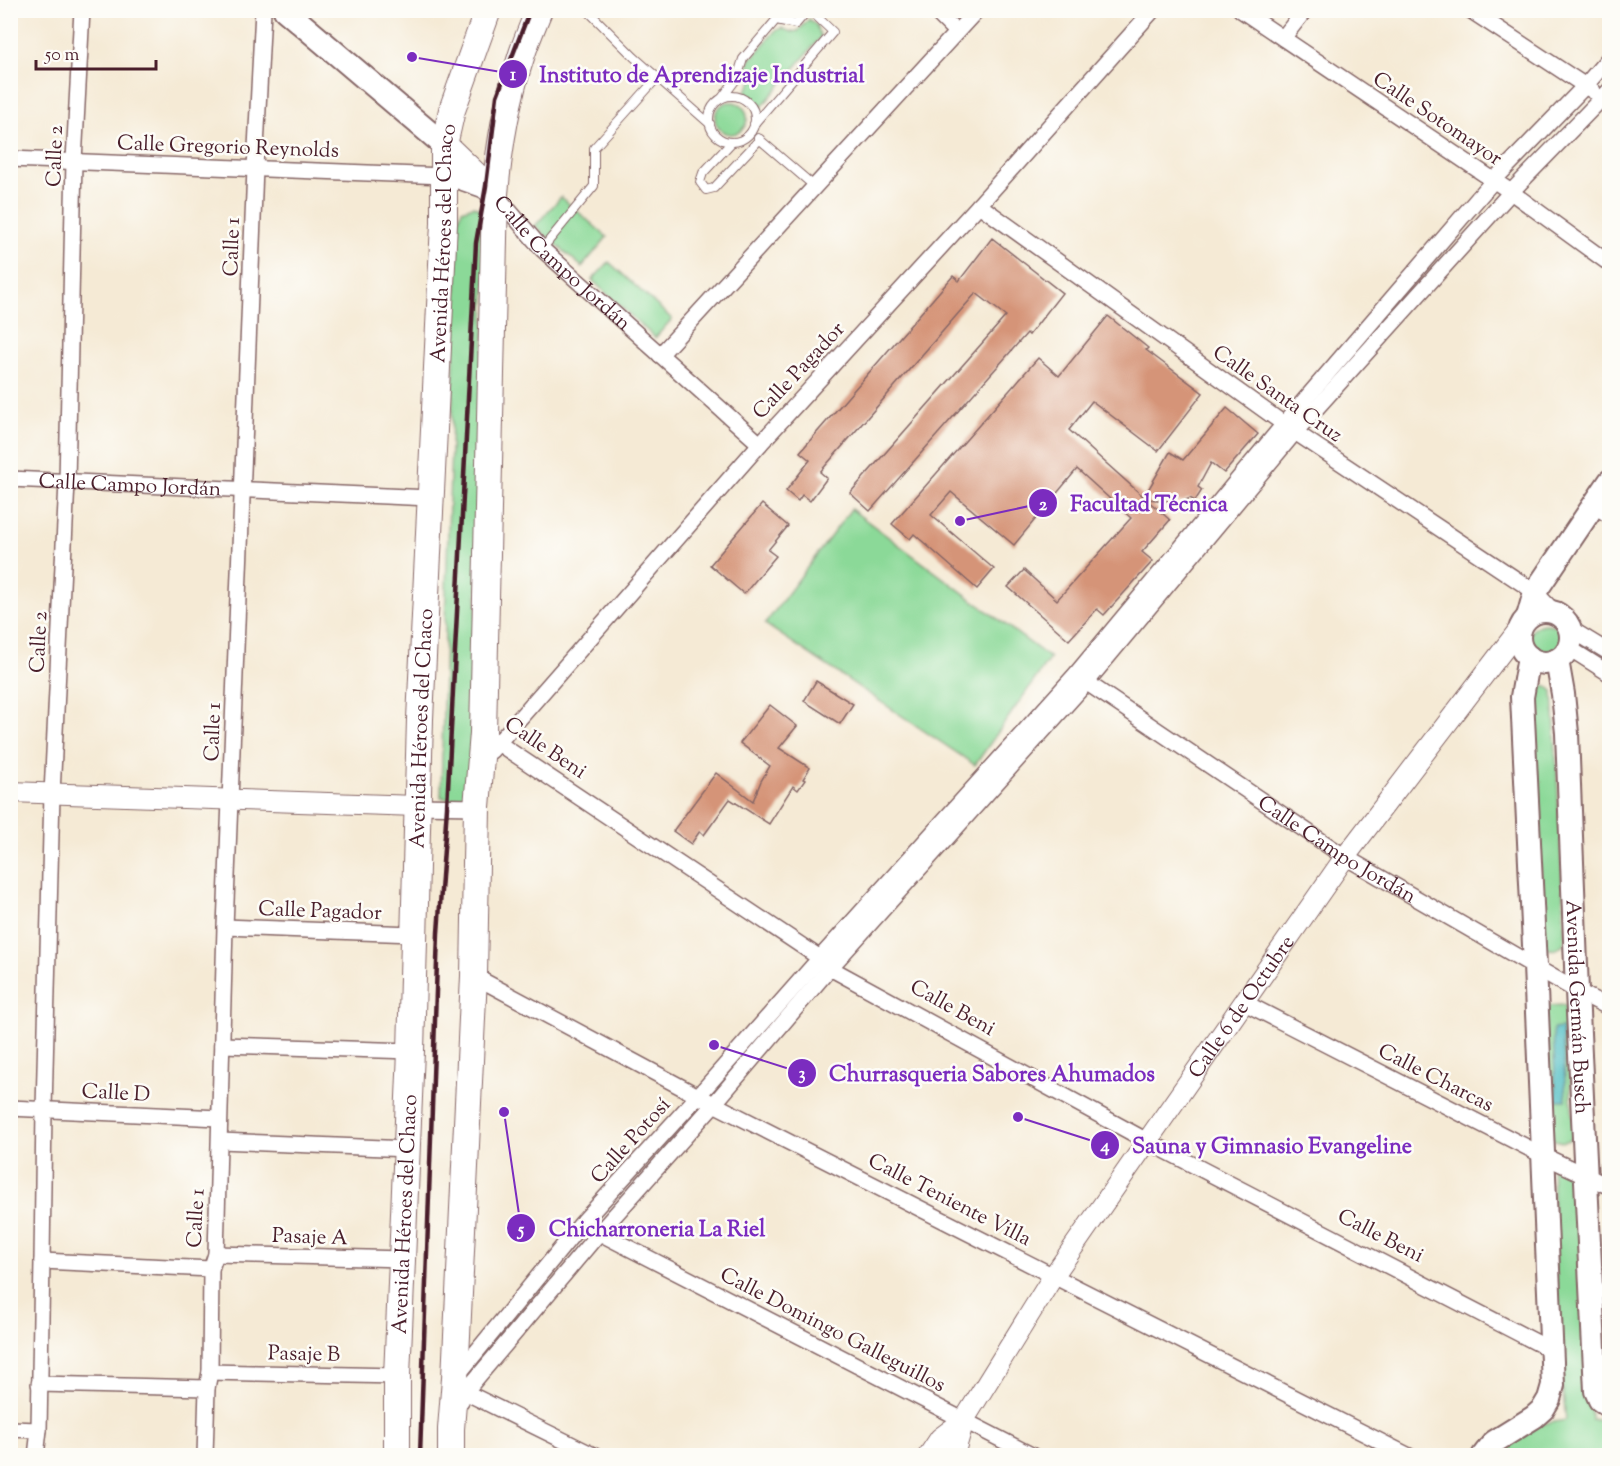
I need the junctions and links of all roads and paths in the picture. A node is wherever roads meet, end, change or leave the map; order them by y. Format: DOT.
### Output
graph roads {
  1 [pos="82,10"];
  2 [pos="263,10"];
  3 [pos="285,10"];
  4 [pos="488,10"];
  5 [pos="539,10"];
  6 [pos="587,10"];
  7 [pos="809,10"];
  8 [pos="934,10"];
  9 [pos="976,10"];
  10 [pos="1153,10"];
  11 [pos="1240,10"];
  12 [pos="1305,10"];
  13 [pos="1470,10"];
  14 [pos="956,32"];
  15 [pos="1283,38"];
  16 [pos="1610,57"];
  17 [pos="657,78"];
  18 [pos="1585,86"];
  19 [pos="1606,94"];
  20 [pos="721,99"];
  21 [pos="710,124"];
  22 [pos="753,128"];
  23 [pos="760,140"];
  24 [pos="732,142"];
  25 [pos="444,146"];
  26 [pos="10,159"];
  27 [pos="74,161"];
  28 [pos="255,168"];
  29 [pos="444,176"];
  30 [pos="1493,181"];
  31 [pos="814,186"];
  32 [pos="1511,192"];
  33 [pos="495,194"];
  34 [pos="979,205"];
  35 [pos="542,249"];
  36 [pos="1610,264"];
  37 [pos="660,355"];
  38 [pos="1289,428"];
  39 [pos="760,444"];
  40 [pos="10,479"];
  41 [pos="1610,481"];
  42 [pos="67,482"];
  43 [pos="243,489"];
  44 [pos="430,498"];
  45 [pos="1601,510"];
  46 [pos="1551,566"];
  47 [pos="1534,592"];
  48 [pos="1524,622"];
  49 [pos="1561,632"];
  50 [pos="1610,653"];
  51 [pos="1526,655"];
  52 [pos="1493,662"];
  53 [pos="1610,674"];
  54 [pos="1081,679"];
  55 [pos="490,739"];
  56 [pos="10,792"];
  57 [pos="52,794"];
  58 [pos="230,800"];
  59 [pos="417,806"];
  60 [pos="477,807"];
  61 [pos="1346,857"];
  62 [pos="225,927"];
  63 [pos="413,934"];
  64 [pos="825,963"];
  65 [pos="1535,966"];
  66 [pos="474,976"];
  67 [pos="1577,991"];
  68 [pos="1245,1003"];
  69 [pos="1610,1008"];
  70 [pos="222,1045"];
  71 [pos="411,1051"];
  72 [pos="698,1096"];
  73 [pos="714,1104"];
  74 [pos="10,1108"];
  75 [pos="44,1109"];
  76 [pos="219,1118"];
  77 [pos="220,1141"];
  78 [pos="1147,1141"];
  79 [pos="408,1149"];
  80 [pos="1542,1155"];
  81 [pos="1586,1174"];
  82 [pos="1610,1186"];
  83 [pos="582,1223"];
  84 [pos="599,1233"];
  85 [pos="403,1259"];
  86 [pos="42,1261"];
  87 [pos="213,1262"];
  88 [pos="1054,1275"];
  89 [pos="1551,1350"];
  90 [pos="210,1372"];
  91 [pos="397,1376"];
  92 [pos="39,1384"];
  93 [pos="460,1385"];
  94 [pos="207,1388"];
  95 [pos="1603,1399"];
  96 [pos="964,1420"];
  97 [pos="10,1429"];
  98 [pos="39,1430"];
  99 [pos="36,1455"];
  100 [pos="205,1455"];
  101 [pos="397,1455"];
  102 [pos="451,1455"];
  103 [pos="595,1455"];
  104 [pos="928,1455"];
  105 [pos="951,1455"];
  106 [pos="1033,1455"];
  107 [pos="1409,1455"];
  108 [pos="1483,1455"];
  1 -- 27 [label="street, Calle 2"];
  2 -- 28 [label="street, Calle 1"];
  3 -- 25 [label="main road, Calle Campo Jordán"];
  4 -- 25 [label="main road, Avenida Héroes del Chaco"];
  5 -- 33 [label="main road"];
  6 -- 17 [label="lane"];
  7 -- 20 [label="lane"];
  7 -- 22 [label="lane"];
  8 -- 14 [label="street"];
  9 -- 14 [label="street"];
  10 -- 34 [label="street, Calle Pagador"];
  11 -- 15 [label="street, Calle Sotomayor"];
  12 -- 15 [label="street"];
  13 -- 18 [label="street"];
  14 -- 31 [label="street"];
  15 -- 30 [label="street, Calle Sotomayor"];
  16 -- 18 [label="street"];
  17 -- 21 [label="lane"];
  17 -- 35 [label="lane"];
  18 -- 19 [label="street"];
  18 -- 30 [label="street"];
  19 -- 32 [label="street"];
  20 -- 21 [label="lane"];
  20 -- 22 [label="lane"];
  21 -- 24 [label="lane"];
  22 -- 23 [label="lane"];
  22 -- 24 [label="lane"];
  23 -- 24 [label="lane"];
  23 -- 31 [label="lane"];
  25 -- 29 [label="main road, Avenida Héroes del Chaco"];
  25 -- 33 [label="main road, Calle Campo Jordán"];
  26 -- 27 [label="street, Calle Gregorio Reynolds"];
  27 -- 28 [label="street, Calle Gregorio Reynolds"];
  27 -- 42 [label="street, Calle 2"];
  28 -- 29 [label="street, Calle Gregorio Reynolds"];
  28 -- 43 [label="street, Calle 1"];
  29 -- 33 [label="street, Calle Gregorio Reynolds"];
  29 -- 44 [label="main road, Avenida Héroes del Chaco"];
  30 -- 32 [label="street, Calle Sotomayor"];
  30 -- 38 [label="street"];
  31 -- 37 [label="street"];
  32 -- 36 [label="street, Calle Sotomayor"];
  32 -- 38 [label="street"];
  33 -- 35 [label="street, Calle Campo Jordán"];
  33 -- 55 [label="main road"];
  34 -- 38 [label="street, Calle Santa Cruz"];
  34 -- 39 [label="street, Calle Pagador"];
  35 -- 37 [label="street, Calle Campo Jordán"];
  37 -- 39 [label="street, Calle Campo Jordán"];
  38 -- 47 [label="street, Calle Santa Cruz"];
  38 -- 54 [label="street"];
  39 -- 55 [label="street, Calle Pagador"];
  40 -- 42 [label="street, Calle Campo Jordán"];
  41 -- 45 [label="main road"];
  42 -- 43 [label="street, Calle Campo Jordán"];
  42 -- 57 [label="street, Calle 2"];
  43 -- 44 [label="street, Calle Campo Jordán"];
  43 -- 58 [label="street, Calle 1"];
  44 -- 59 [label="main road, Avenida Héroes del Chaco"];
  45 -- 46 [label="main road"];
  46 -- 47 [label="main road"];
  46 -- 49 [label="main road, Avenida Germán Busch"];
  47 -- 48 [label="main road"];
  47 -- 49 [label="street, Calle Santa Cruz"];
  48 -- 49 [label="main road"];
  48 -- 51 [label="main road"];
  48 -- 52 [label="street, Calle 6 de Octubre"];
  49 -- 50 [label="street"];
  49 -- 51 [label="main road"];
  49 -- 53 [label="street"];
  49 -- 67 [label="main road, Avenida Germán Busch"];
  51 -- 52 [label="street"];
  51 -- 65 [label="main road, Avenida Germán Busch"];
  52 -- 61 [label="street, Calle 6 de Octubre"];
  54 -- 61 [label="street, Calle Campo Jordán"];
  54 -- 64 [label="street"];
  55 -- 60 [label="main road"];
  55 -- 64 [label="street, Calle Beni"];
  56 -- 57 [label="street"];
  57 -- 58 [label="street"];
  57 -- 75 [label="street, Calle 2"];
  58 -- 59 [label="street"];
  58 -- 62 [label="street, Calle 1"];
  59 -- 60 [label="street"];
  59 -- 63 [label="main road, Avenida Héroes del Chaco"];
  60 -- 66 [label="main road"];
  61 -- 65 [label="street, Calle Campo Jordán"];
  61 -- 68 [label="street, Calle 6 de Octubre"];
  62 -- 63 [label="street, Calle Pagador"];
  62 -- 70 [label="street, Calle 1"];
  63 -- 71 [label="main road, Avenida Héroes del Chaco"];
  64 -- 72 [label="street, Calle Potosí"];
  64 -- 73 [label="street"];
  64 -- 78 [label="street, Calle Beni"];
  65 -- 67 [label="street, Calle Campo Jordán"];
  65 -- 80 [label="main road, Avenida Germán Busch"];
  66 -- 72 [label="street, Calle Teniente Villa"];
  66 -- 93 [label="main road"];
  67 -- 69 [label="street, Calle Campo Jordán"];
  67 -- 81 [label="main road, Avenida Germán Busch"];
  68 -- 78 [label="street, Calle 6 de Octubre"];
  68 -- 80 [label="street, Calle Charcas"];
  70 -- 71 [label="street"];
  70 -- 76 [label="street, Calle 1"];
  71 -- 79 [label="main road, Avenida Héroes del Chaco"];
  72 -- 73 [label="street, Calle Teniente Villa"];
  72 -- 83 [label="street, Calle Potosí"];
  73 -- 84 [label="street"];
  73 -- 88 [label="street, Calle Teniente Villa"];
  74 -- 75 [label="street, Calle D"];
  75 -- 76 [label="street, Calle D"];
  75 -- 86 [label="street, Calle 2"];
  76 -- 77 [label="street, Calle 1"];
  77 -- 79 [label="street"];
  77 -- 87 [label="street, Calle 1"];
  78 -- 88 [label="street, Calle 6 de Octubre"];
  78 -- 89 [label="street, Calle Beni"];
  79 -- 85 [label="main road, Avenida Héroes del Chaco"];
  80 -- 81 [label="street, Calle Charcas"];
  80 -- 89 [label="main road, Avenida Germán Busch"];
  81 -- 82 [label="street, Calle Charcas"];
  81 -- 95 [label="main road, Avenida Germán Busch"];
  83 -- 84 [label="street, Calle Domingo Galleguillos"];
  83 -- 93 [label="street, Calle Potosí"];
  84 -- 93 [label="street"];
  84 -- 96 [label="street, Calle Domingo Galleguillos"];
  85 -- 87 [label="street, Pasaje A"];
  85 -- 91 [label="main road, Avenida Héroes del Chaco"];
  86 -- 87 [label="street, Pasaje A"];
  86 -- 92 [label="street, Calle 2"];
  87 -- 90 [label="street, Calle 1"];
  88 -- 96 [label="street, Calle 6 de Octubre"];
  88 -- 107 [label="street, Calle Teniente Villa"];
  89 -- 108 [label="main road, Avenida Germán Busch"];
  90 -- 91 [label="street, Pasaje B"];
  90 -- 94 [label="street, Calle 1"];
  91 -- 101 [label="main road, Avenida Héroes del Chaco"];
  92 -- 94 [label="street"];
  92 -- 98 [label="street, Calle 2"];
  93 -- 102 [label="main road"];
  93 -- 103 [label="street"];
  94 -- 100 [label="street, Calle 1"];
  96 -- 104 [label="street"];
  96 -- 105 [label="street"];
  96 -- 106 [label="street, Calle Domingo Galleguillos"];
  97 -- 98 [label="street"];
  98 -- 99 [label="street, Calle 2"];
}
